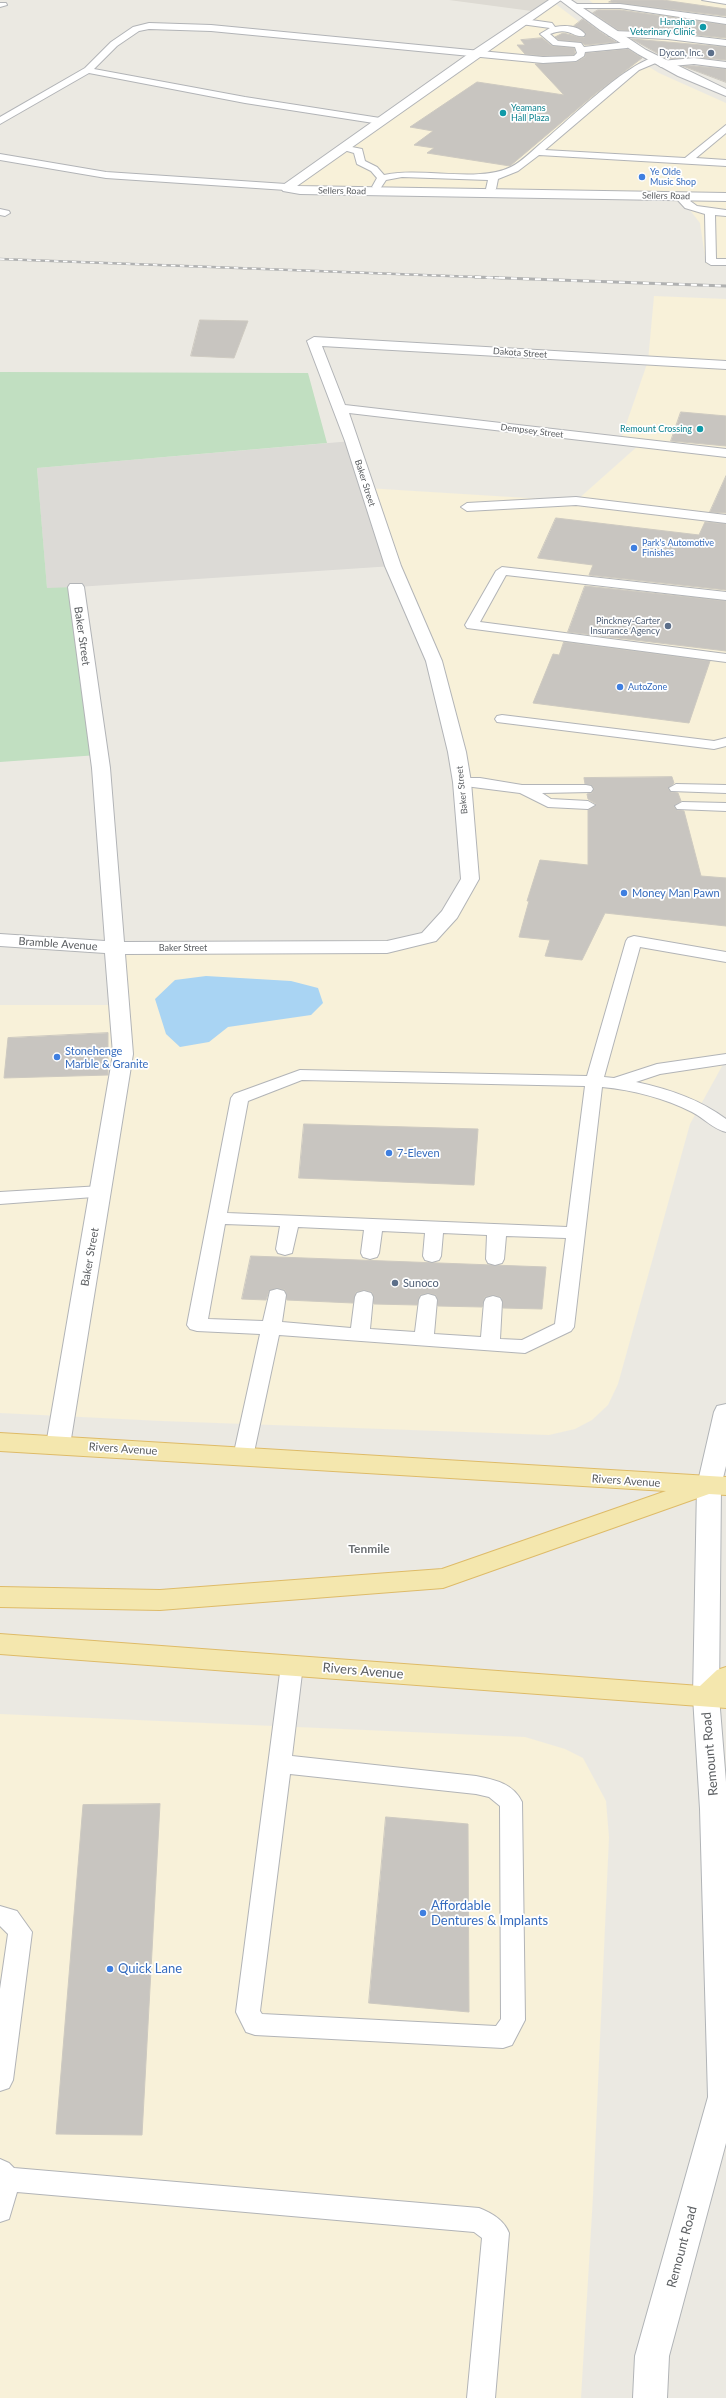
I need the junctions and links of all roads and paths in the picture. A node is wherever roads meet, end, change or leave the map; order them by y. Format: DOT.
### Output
graph roads {
  1 [pos="556,0"];
  2 [pos="706,0"];
  3 [pos="726,2"];
  4 [pos="569,3"];
  5 [pos="605,3"];
  6 [pos="594,21"];
  7 [pos="726,21"];
  8 [pos="524,22"];
  9 [pos="553,27"];
  10 [pos="612,34"];
  11 [pos="726,43"];
  12 [pos="575,45"];
  13 [pos="627,45"];
  14 [pos="475,54"];
  15 [pos="561,54"];
  16 [pos="544,56"];
  17 [pos="518,59"];
  18 [pos="658,62"];
  19 [pos="724,66"];
  20 [pos="88,70"];
  21 [pos="726,93"];
  22 [pos="0,122"];
  23 [pos="380,122"];
  24 [pos="726,128"];
  25 [pos="342,148"];
  26 [pos="536,152"];
  27 [pos="0,157"];
  28 [pos="687,161"];
  29 [pos="726,163"];
  30 [pos="494,177"];
  31 [pos="382,178"];
  32 [pos="286,187"];
  33 [pos="374,192"];
  34 [pos="490,193"];
  35 [pos="679,196"];
  36 [pos="726,197"];
  37 [pos="710,212"];
  38 [pos="726,213"];
  39 [pos="726,262"];
  40 [pos="314,341"];
  41 [pos="726,365"];
  42 [pos="338,408"];
  43 [pos="726,453"];
  44 [pos="467,507"];
  45 [pos="726,519"];
  46 [pos="76,587"];
  47 [pos="726,596"];
  48 [pos="726,658"];
  49 [pos="502,719"];
  50 [pos="726,742"];
  51 [pos="462,782"];
  52 [pos="676,788"];
  53 [pos="522,789"];
  54 [pos="586,789"];
  55 [pos="726,789"];
  56 [pos="588,805"];
  57 [pos="682,806"];
  58 [pos="726,807"];
  59 [pos="0,940"];
  60 [pos="116,948"];
  61 [pos="726,957"];
  62 [pos="726,1059"];
  63 [pos="594,1082"];
  64 [pos="619,1082"];
  65 [pos="726,1127"];
  66 [pos="101,1192"];
  67 [pos="0,1198"];
  68 [pos="217,1218"];
  69 [pos="290,1221"];
  70 [pos="374,1225"];
  71 [pos="435,1227"];
  72 [pos="497,1230"];
  73 [pos="576,1233"];
  74 [pos="284,1249"];
  75 [pos="370,1253"];
  76 [pos="432,1256"];
  77 [pos="495,1259"];
  78 [pos="277,1294"];
  79 [pos="364,1297"];
  80 [pos="428,1300"];
  81 [pos="492,1302"];
  82 [pos="271,1328"];
  83 [pos="360,1335"];
  84 [pos="424,1339"];
  85 [pos="490,1344"];
  86 [pos="726,1412"];
  87 [pos="0,1442"];
  88 [pos="58,1445"];
  89 [pos="243,1457"];
  90 [pos="717,1486"];
  91 [pos="0,1597"];
  92 [pos="0,1644"];
  93 [pos="292,1665"];
  94 [pos="726,1677"];
  95 [pos="716,1698"];
  96 [pos="279,1764"];
  97 [pos="0,1916"];
  98 [pos="0,2080"];
  99 [pos="724,2102"];
  100 [pos="3,2175"];
  101 [pos="0,2210"];
  102 [pos="481,2398"];
  103 [pos="650,2398"];
  1 -- 8 [label="street"];
  2 -- 3 [label="lane"];
  4 -- 5 [label="lane"];
  4 -- 6 [label="street"];
  5 -- 7 [label="lane"];
  6 -- 9 [label="lane"];
  6 -- 10 [label="street"];
  8 -- 9 [label="lane"];
  8 -- 14 [label="street"];
  9 -- 12 [label="lane"];
  9 -- 12 [label="lane"];
  9 -- 12 [label="lane"];
  10 -- 11 [label="lane"];
  10 -- 13 [label="street"];
  12 -- 13 [label="lane"];
  12 -- 15 [label="lane"];
  12 -- 17 [label="lane"];
  13 -- 18 [label="street"];
  14 -- 17 [label="lane"];
  14 -- 20 [label="lane"];
  14 -- 23 [label="street"];
  16 -- 17 [label="lane"];
  18 -- 19 [label="lane"];
  18 -- 21 [label="street"];
  18 -- 26 [label="lane"];
  20 -- 22 [label="lane"];
  20 -- 23 [label="lane"];
  23 -- 25 [label="street"];
  24 -- 28 [label="lane"];
  25 -- 31 [label="lane"];
  25 -- 32 [label="street"];
  26 -- 28 [label="lane"];
  26 -- 30 [label="lane"];
  27 -- 32 [label="lane"];
  28 -- 29 [label="lane"];
  30 -- 31 [label="lane"];
  30 -- 34 [label="lane"];
  31 -- 33 [label="lane"];
  32 -- 33 [label="street, Sellers Road"];
  33 -- 34 [label="street, Sellers Road"];
  34 -- 35 [label="street, Sellers Road"];
  35 -- 36 [label="street, Sellers Road"];
  35 -- 37 [label="lane"];
  37 -- 38 [label="lane"];
  37 -- 39 [label="lane"];
  40 -- 41 [label="street, Dakota Street"];
  40 -- 42 [label="street, Baker Street"];
  42 -- 43 [label="street, Dempsey Street"];
  42 -- 51 [label="street, Baker Street"];
  44 -- 45 [label="lane"];
  46 -- 60 [label="street, Baker Street"];
  47 -- 48 [label="lane"];
  49 -- 50 [label="lane"];
  51 -- 53 [label="lane"];
  51 -- 60 [label="street, Baker Street"];
  52 -- 55 [label="lane"];
  53 -- 54 [label="lane"];
  53 -- 56 [label="lane"];
  57 -- 58 [label="lane"];
  59 -- 60 [label="street, Bramble Avenue"];
  60 -- 66 [label="street, Baker Street"];
  61 -- 63 [label="lane"];
  62 -- 64 [label="lane"];
  63 -- 64 [label="lane"];
  63 -- 68 [label="lane"];
  63 -- 73 [label="lane"];
  64 -- 65 [label="lane"];
  66 -- 67 [label="lane"];
  66 -- 88 [label="street, Baker Street"];
  68 -- 69 [label="lane"];
  68 -- 82 [label="lane"];
  69 -- 70 [label="lane"];
  69 -- 74 [label="lane"];
  70 -- 71 [label="lane"];
  70 -- 75 [label="lane"];
  71 -- 72 [label="lane"];
  71 -- 76 [label="lane"];
  72 -- 73 [label="lane"];
  72 -- 77 [label="lane"];
  73 -- 85 [label="lane"];
  78 -- 82 [label="lane"];
  79 -- 83 [label="lane"];
  80 -- 84 [label="lane"];
  81 -- 85 [label="lane"];
  82 -- 83 [label="lane"];
  82 -- 89 [label="lane"];
  83 -- 84 [label="lane"];
  84 -- 85 [label="lane"];
  86 -- 90 [label="street, Remount Road"];
  87 -- 88 [label="main road, Rivers Avenue"];
  88 -- 89 [label="main road, Rivers Avenue"];
  89 -- 90 [label="main road, Rivers Avenue"];
  90 -- 91 [label="main road"];
  90 -- 95 [label="street, Remount Road"];
  92 -- 93 [label="main road, Rivers Avenue"];
  93 -- 95 [label="main road, Rivers Avenue"];
  93 -- 96 [label="lane"];
  94 -- 95 [label="main road"];
  95 -- 99 [label="street, Remount Road"];
  96 -- 96 [label="lane"];
  97 -- 98 [label="lane"];
  99 -- 103 [label="street, Remount Road"];
  100 -- 101 [label="lane"];
  100 -- 102 [label="lane"];
}
